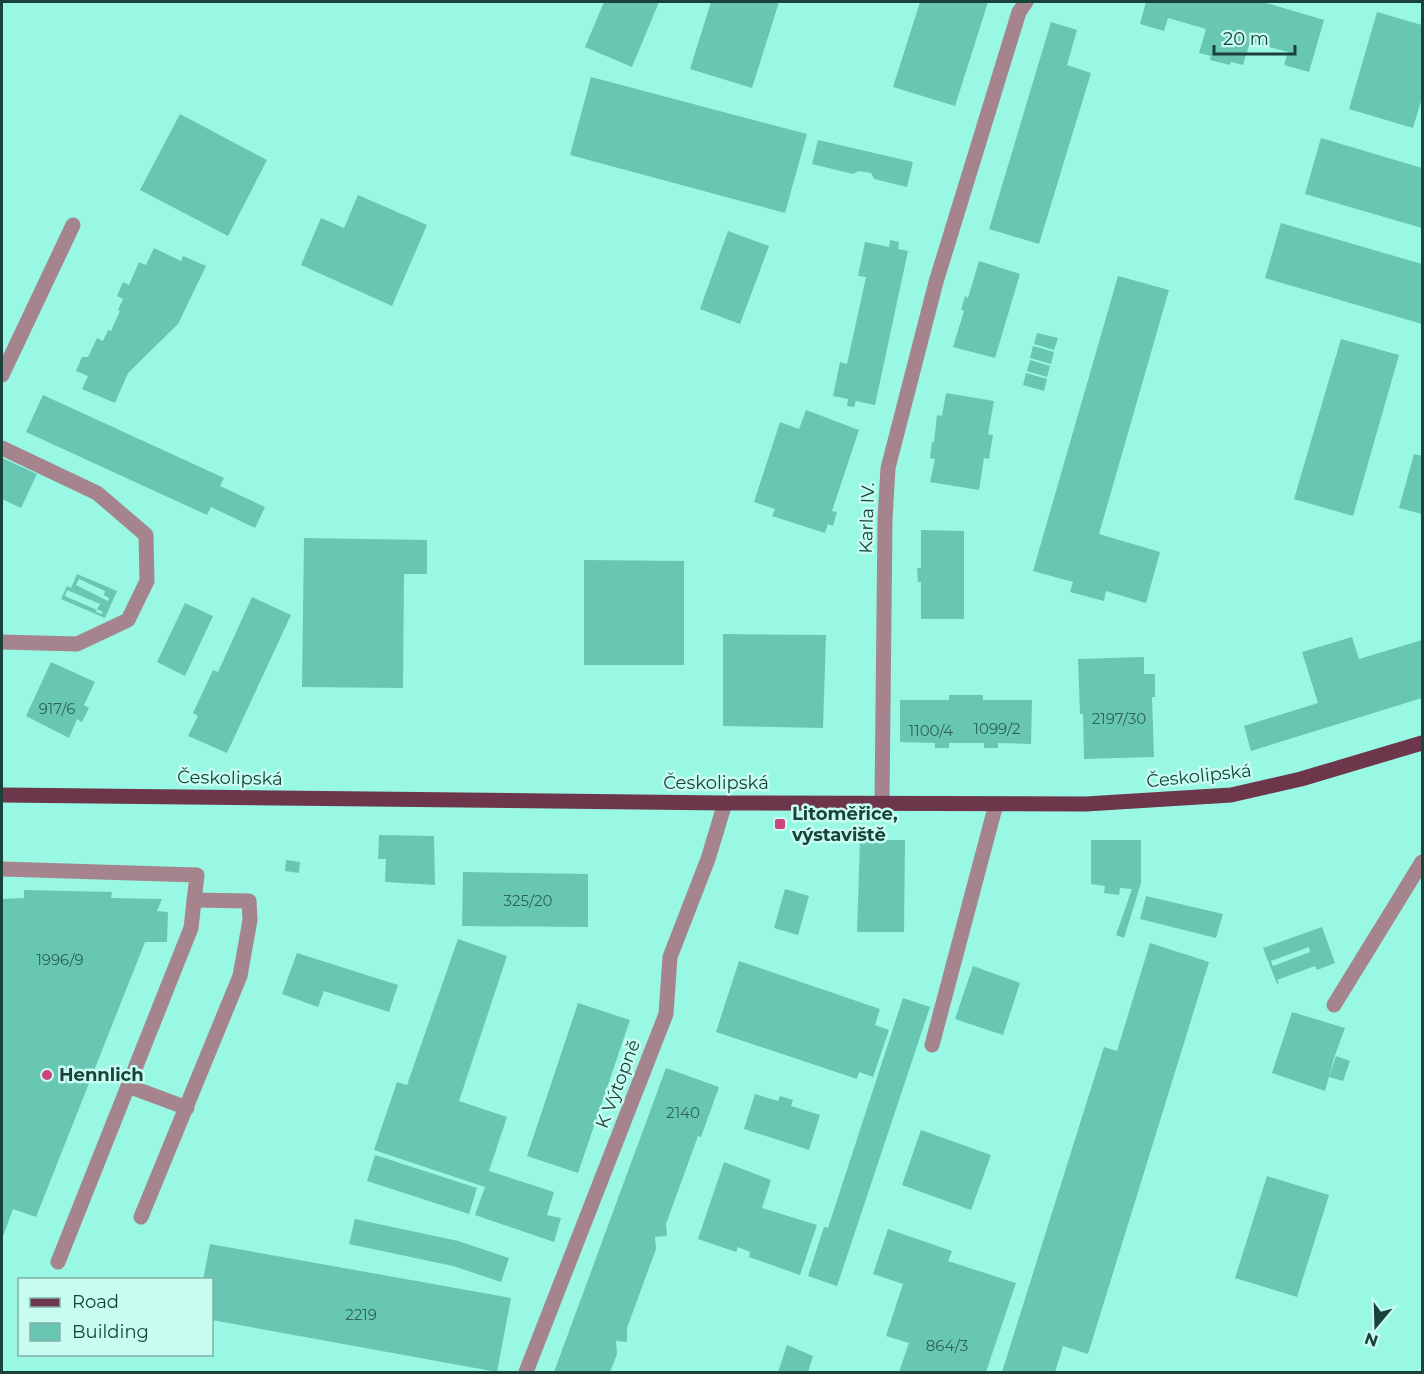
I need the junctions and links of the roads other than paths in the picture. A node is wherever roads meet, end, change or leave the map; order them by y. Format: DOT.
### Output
graph roads {
  1 [pos="1026,2"];
  2 [pos="73,225"];
  3 [pos="2,375"];
  4 [pos="2,448"];
  5 [pos="2,642"];
  6 [pos="1422,743"];
  7 [pos="2,795"];
  8 [pos="725,803"];
  9 [pos="882,803"];
  10 [pos="996,804"];
  11 [pos="1422,862"];
  12 [pos="2,869"];
  13 [pos="194,900"];
  14 [pos="1334,1005"];
  15 [pos="932,1045"];
  16 [pos="128,1086"];
  17 [pos="187,1108"];
  18 [pos="141,1217"];
  19 [pos="58,1262"];
  20 [pos="526,1372"];
  1 -- 9 [label="street, Karla IV."];
  2 -- 3 [label="street"];
  4 -- 5 [label="street"];
  6 -- 10 [label="main road, Českolipská"];
  7 -- 8 [label="main road, Českolipská"];
  8 -- 9 [label="main road, Českolipská"];
  8 -- 20 [label="street, K Výtopně"];
  9 -- 10 [label="main road, Českolipská"];
  10 -- 15 [label="street"];
  11 -- 14 [label="street"];
  12 -- 13 [label="street"];
  13 -- 16 [label="street"];
  13 -- 17 [label="street"];
  16 -- 17 [label="street"];
  16 -- 19 [label="street"];
  17 -- 18 [label="street"];
}
